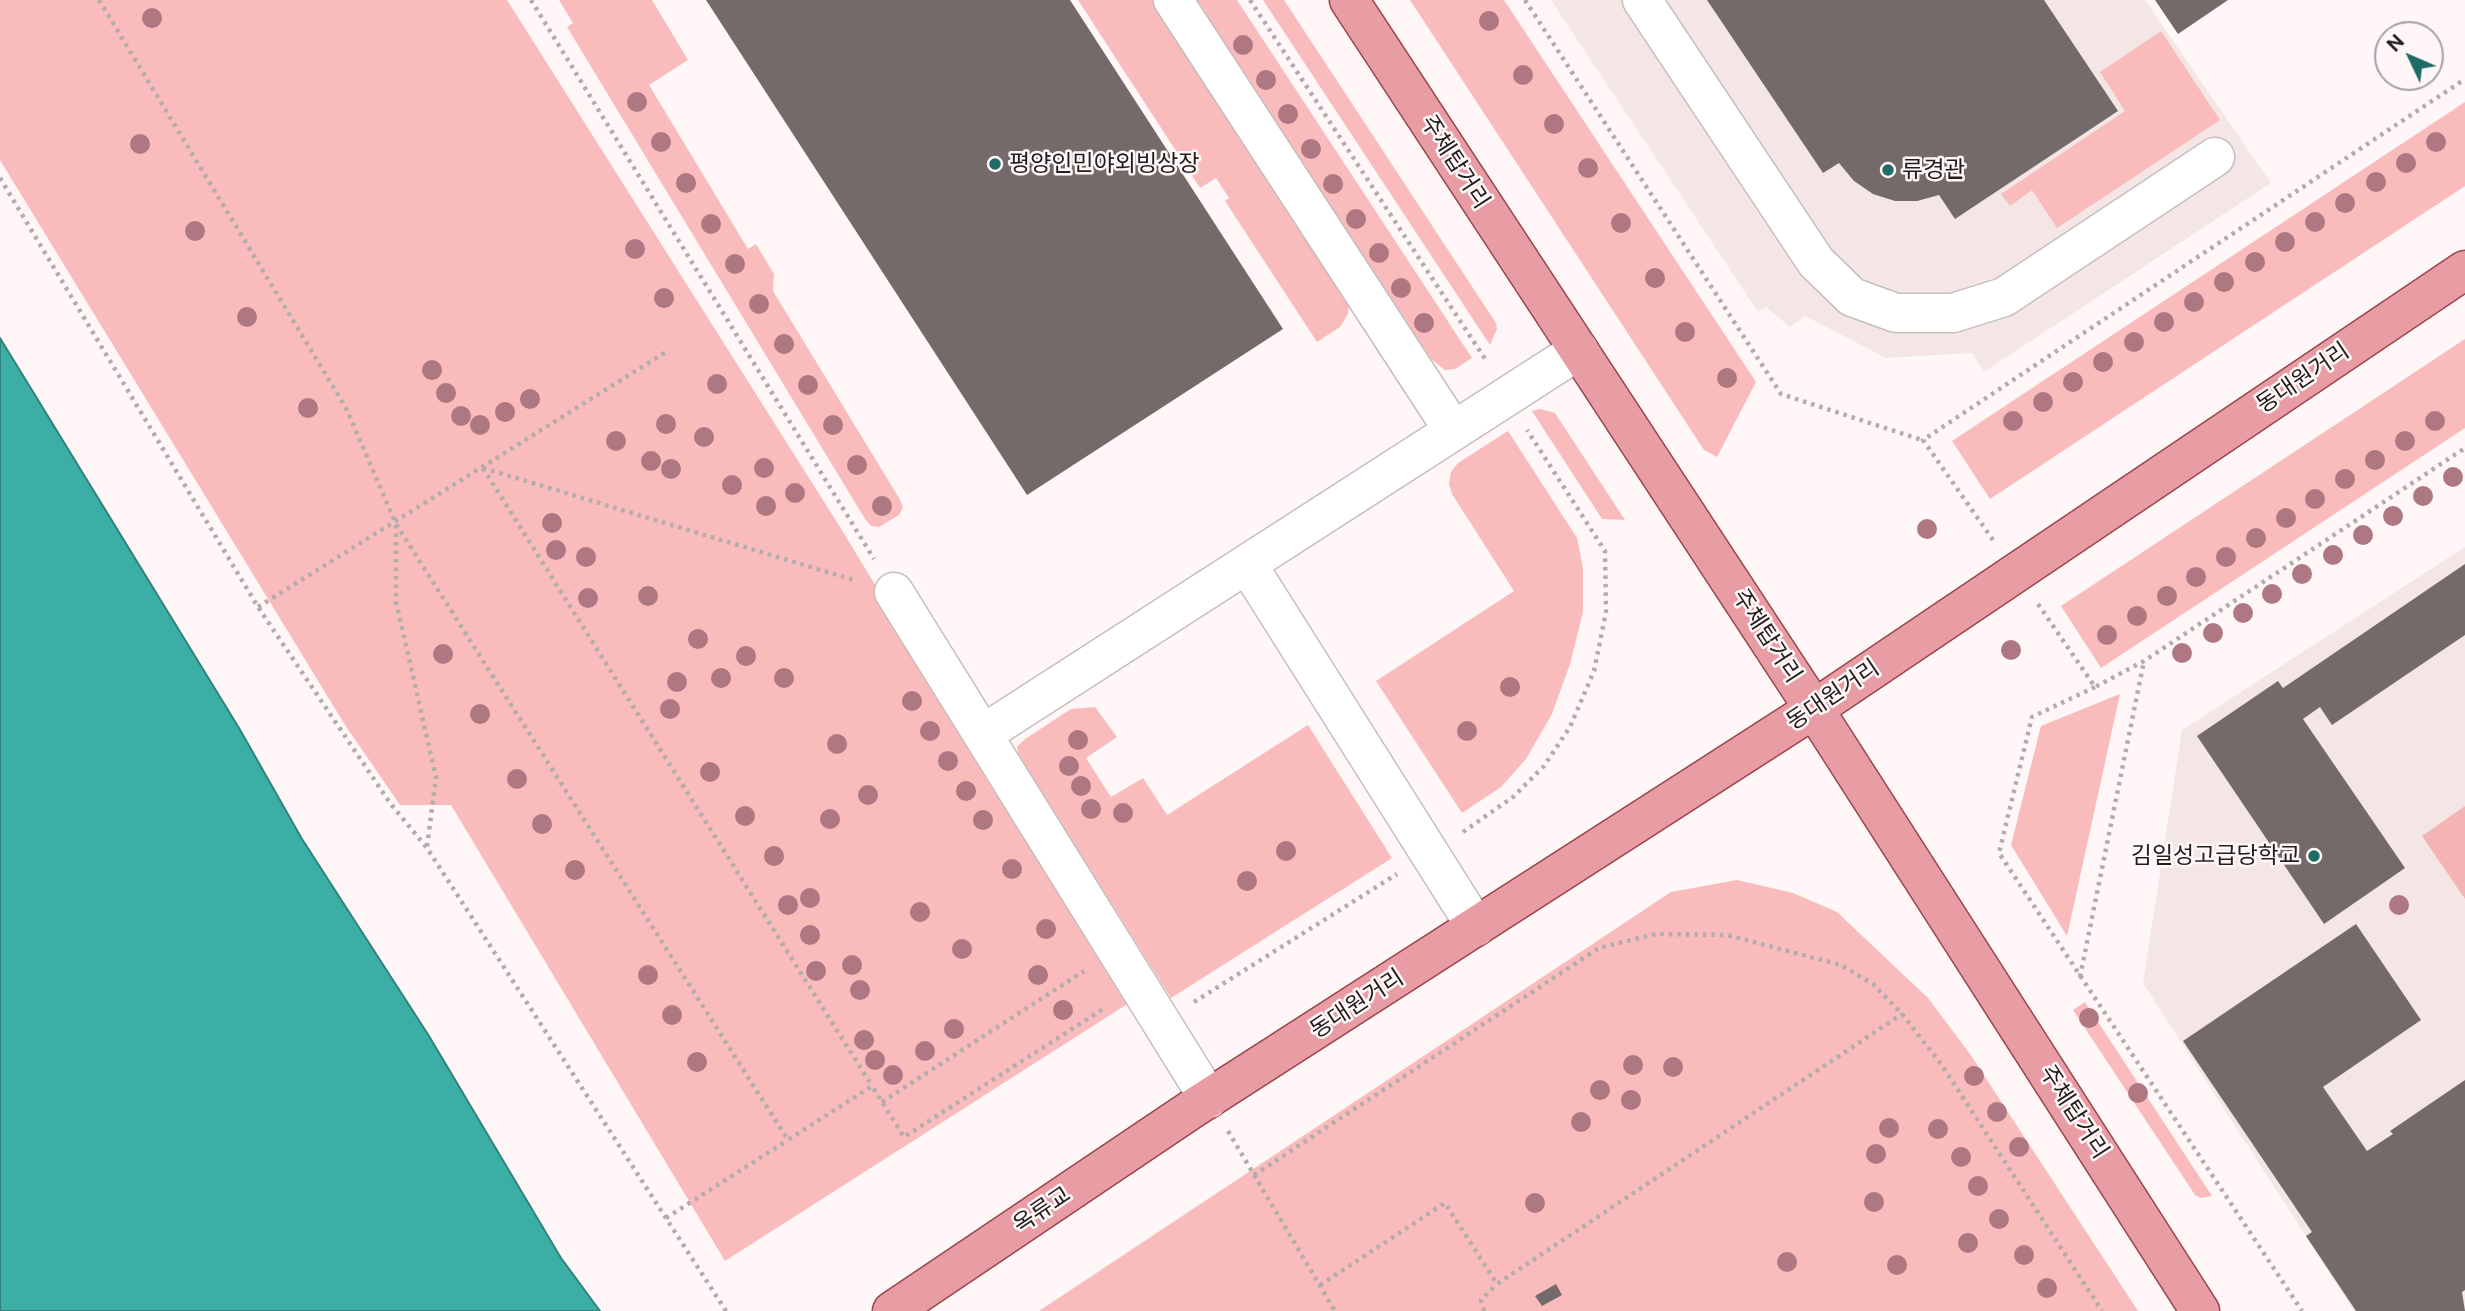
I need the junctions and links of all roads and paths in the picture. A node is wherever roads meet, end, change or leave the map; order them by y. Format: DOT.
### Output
graph roads {
  1 [pos="99,0"];
  2 [pos="531,0"];
  3 [pos="1173,0"];
  4 [pos="1250,0"];
  5 [pos="1349,0"];
  6 [pos="1525,0"];
  7 [pos="1642,0"];
  8 [pos="2215,156"];
  9 [pos="0,178"];
  10 [pos="2465,270"];
  11 [pos="1579,350"];
  12 [pos="666,352"];
  13 [pos="1507,396"];
  14 [pos="1453,430"];
  15 [pos="1923,440"];
  16 [pos="482,468"];
  17 [pos="396,524"];
  18 [pos="1247,564"];
  19 [pos="894,592"];
  20 [pos="258,607"];
  21 [pos="2144,661"];
  22 [pos="2095,687"];
  23 [pos="1814,709"];
  24 [pos="984,734"];
  25 [pos="427,848"];
  26 [pos="1430,853"];
  27 [pos="1476,926"];
  28 [pos="1118,950"];
  29 [pos="2080,978"];
  30 [pos="1140,985"];
  31 [pos="1902,1014"];
  32 [pos="1162,1022"];
  33 [pos="872,1086"];
  34 [pos="882,1102"];
  35 [pos="1201,1104"];
  36 [pos="788,1140"];
  37 [pos="1254,1175"];
  38 [pos="666,1218"];
  39 [pos="1497,1284"];
  40 [pos="1320,1285"];
  41 [pos="726,1311"];
  42 [pos="892,1311"];
  43 [pos="1335,1311"];
  44 [pos="1484,1311"];
  45 [pos="2102,1311"];
  46 [pos="2200,1311"];
  47 [pos="2302,1311"];
  1 -- 17 [label="path"];
  2 -- 19 [label="path"];
  3 -- 14 [label="lane"];
  4 -- 13 [label="path"];
  5 -- 11 [label="main road, 주체탑거리"];
  6 -- 15 [label="path"];
  7 -- 8 [label="lane"];
  9 -- 20 [label="path"];
  10 -- 23 [label="main road, 동대원거리"];
  11 -- 13 [label="lane"];
  11 -- 23 [label="main road, 주체탑거리"];
  12 -- 16 [label="path"];
  13 -- 14 [label="lane"];
  13 -- 26 [label="path"];
  14 -- 18 [label="lane"];
  16 -- 17 [label="path"];
  16 -- 19 [label="path"];
  16 -- 33 [label="path"];
  17 -- 20 [label="path"];
  17 -- 25 [label="path"];
  17 -- 36 [label="path"];
  18 -- 24 [label="lane"];
  18 -- 26 [label="lane"];
  19 -- 24 [label="lane"];
  20 -- 25 [label="path"];
  21 -- 29 [label="path"];
  22 -- 29 [label="path"];
  23 -- 27 [label="main road, 동대원거리"];
  23 -- 46 [label="main road, 주체탑거리"];
  24 -- 28 [label="lane"];
  25 -- 38 [label="path"];
  26 -- 27 [label="lane"];
  26 -- 32 [label="path"];
  27 -- 35 [label="main road, 동대원거리"];
  28 -- 30 [label="lane"];
  28 -- 34 [label="path"];
  29 -- 47 [label="path"];
  30 -- 32 [label="lane"];
  30 -- 34 [label="path"];
  31 -- 37 [label="path"];
  31 -- 39 [label="path"];
  31 -- 45 [label="path"];
  32 -- 35 [label="lane"];
  33 -- 34 [label="path"];
  33 -- 36 [label="path"];
  35 -- 37 [label="path"];
  35 -- 42 [label="main road, 옥류교"];
  36 -- 38 [label="path"];
  37 -- 40 [label="path"];
  38 -- 41 [label="path"];
  39 -- 40 [label="path"];
  39 -- 44 [label="path"];
  40 -- 43 [label="path"];
}
